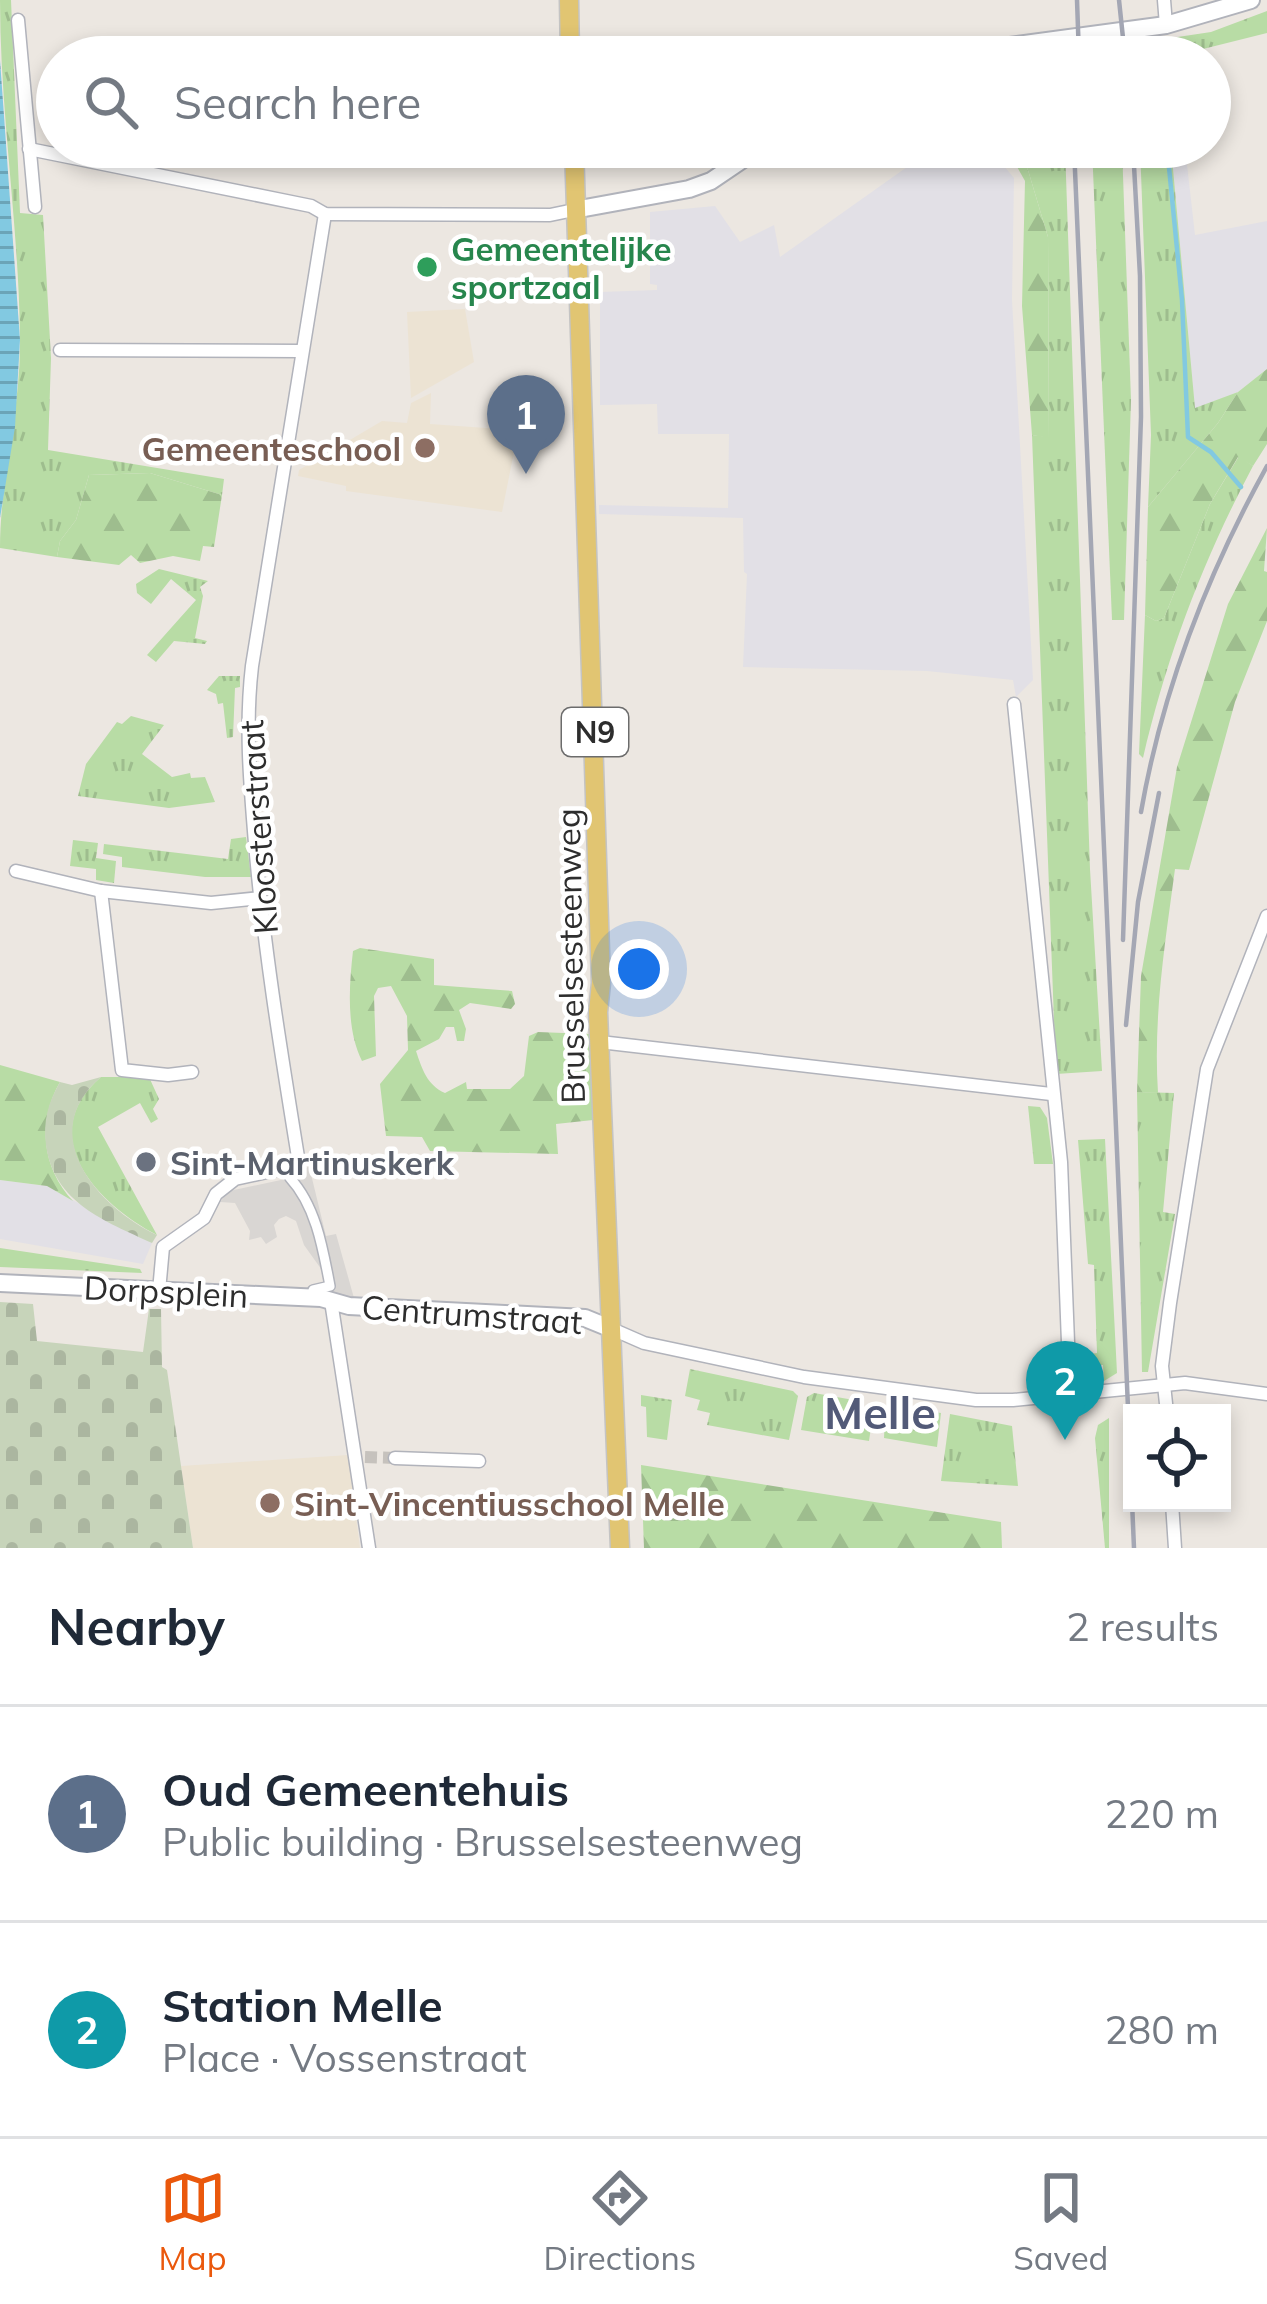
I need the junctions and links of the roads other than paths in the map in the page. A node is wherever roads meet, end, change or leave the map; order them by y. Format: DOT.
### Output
graph roads {
  1 [pos="569,0"];
  2 [pos="1164,0"];
  3 [pos="1251,0"];
  4 [pos="18,20"];
  5 [pos="1166,25"];
  6 [pos="570,36"];
  7 [pos="1084,36"];
  8 [pos="29,149"];
  9 [pos="36,150"];
  10 [pos="123,168"];
  11 [pos="574,168"];
  12 [pos="731,168"];
  13 [pos="35,207"];
  14 [pos="574,210"];
  15 [pos="325,214"];
  16 [pos="59,350"];
  17 [pos="300,351"];
  18 [pos="1014,704"];
  19 [pos="16,871"];
  20 [pos="101,891"];
  21 [pos="260,898"];
  22 [pos="1267,916"];
  23 [pos="600,1042"];
  24 [pos="192,1072"];
  25 [pos="1052,1094"];
  26 [pos="290,1178"];
  27 [pos="0,1283"];
  28 [pos="313,1290"];
  29 [pos="159,1291"];
  30 [pos="331,1301"];
  31 [pos="612,1329"];
  32 [pos="1162,1387"];
  33 [pos="1070,1394"];
  34 [pos="1267,1394"];
  35 [pos="1165,1404"];
  36 [pos="395,1459"];
  37 [pos="479,1461"];
  38 [pos="1173,1512"];
  39 [pos="368,1548"];
  40 [pos="620,1548"];
  41 [pos="1175,1548"];
  1 -- 6 [label="main road"];
  2 -- 5 [label="street"];
  3 -- 5 [label="main road"];
  4 -- 8 [label="street"];
  5 -- 7 [label="main road"];
  8 -- 9 [label="street"];
  8 -- 13 [label="street"];
  10 -- 15 [label="street"];
  11 -- 14 [label="main road, Brusselsesteenweg / N9"];
  12 -- 14 [label="main road"];
  14 -- 15 [label="street"];
  14 -- 23 [label="main road, Brusselsesteenweg / N9"];
  15 -- 17 [label="street, Kloosterstraat"];
  16 -- 17 [label="street"];
  17 -- 21 [label="street, Kloosterstraat"];
  18 -- 25 [label="street"];
  19 -- 20 [label="street"];
  20 -- 21 [label="street"];
  20 -- 24 [label="street"];
  21 -- 29 [label="street, Kloosterstraat"];
  22 -- 32 [label="street"];
  23 -- 25 [label="street"];
  23 -- 31 [label="main road, Brusselsesteenweg / N9"];
  25 -- 33 [label="street"];
  26 -- 28 [label="street"];
  27 -- 29 [label="main road, Dorpsplein"];
  29 -- 30 [label="main road, Dorpsplein"];
  30 -- 31 [label="main road, Centrumstraat"];
  30 -- 39 [label="street"];
  31 -- 33 [label="street"];
  31 -- 40 [label="main road, Brusselsesteenweg / N9"];
  32 -- 33 [label="street"];
  32 -- 34 [label="street"];
  32 -- 35 [label="street"];
  36 -- 37 [label="street"];
  38 -- 41 [label="street"];
}
